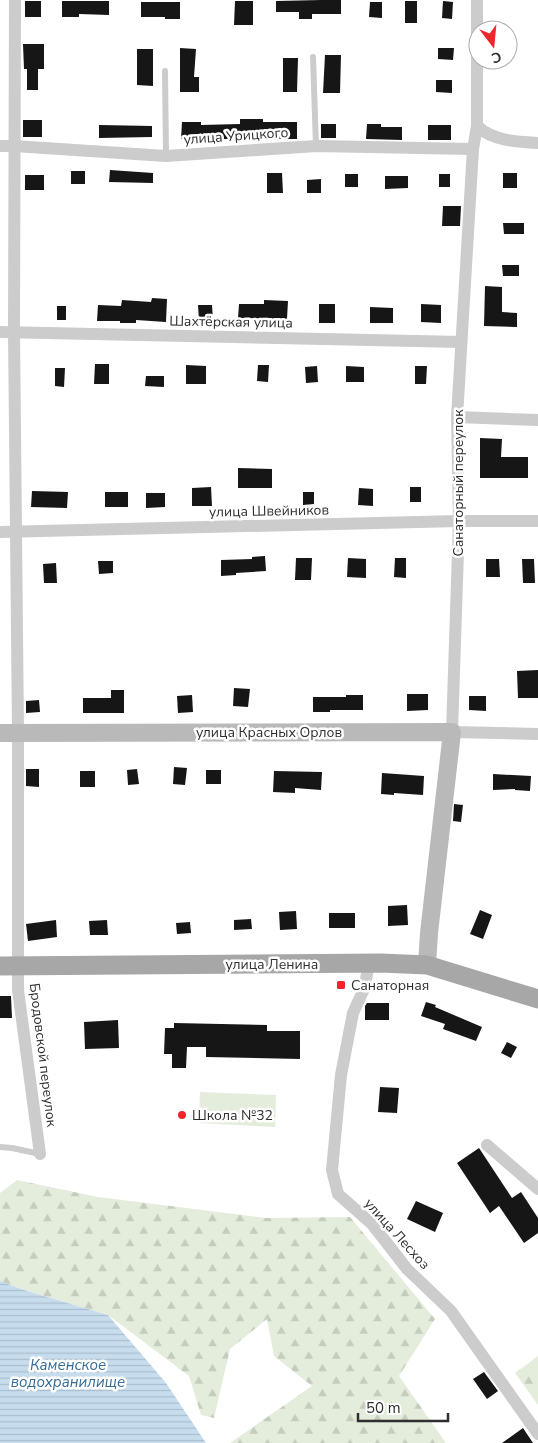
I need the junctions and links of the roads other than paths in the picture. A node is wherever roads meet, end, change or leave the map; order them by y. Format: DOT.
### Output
graph roads {
  1 [pos="15,0"];
  2 [pos="476,0"];
  3 [pos="313,57"];
  4 [pos="165,70"];
  5 [pos="477,126"];
  6 [pos="538,143"];
  7 [pos="0,146"];
  8 [pos="14,146"];
  9 [pos="316,146"];
  10 [pos="473,149"];
  11 [pos="166,156"];
  12 [pos="14,331"];
  13 [pos="0,332"];
  14 [pos="462,342"];
  15 [pos="457,417"];
  16 [pos="538,420"];
  17 [pos="538,521"];
  18 [pos="459,522"];
  19 [pos="0,532"];
  20 [pos="16,532"];
  21 [pos="0,732"];
  22 [pos="18,732"];
  23 [pos="452,732"];
  24 [pos="538,734"];
  25 [pos="369,964"];
  26 [pos="427,965"];
  27 [pos="9,966"];
  28 [pos="538,998"];
  29 [pos="487,1145"];
  30 [pos="0,1147"];
  31 [pos="40,1154"];
  32 [pos="538,1189"];
  33 [pos="538,1434"];
  1 -- 8 [label="street, Бродовской переулок"];
  2 -- 5 [label="street, Санаторный переулок"];
  3 -- 9 [label="lane"];
  4 -- 11 [label="lane"];
  5 -- 6 [label="street"];
  5 -- 10 [label="street, Санаторный переулок"];
  7 -- 8 [label="street, улица Урицкого"];
  8 -- 11 [label="street, улица Урицкого"];
  8 -- 12 [label="street, Бродовской переулок"];
  9 -- 10 [label="street, улица Урицкого"];
  9 -- 11 [label="street, улица Урицкого"];
  10 -- 14 [label="street, Санаторный переулок"];
  12 -- 13 [label="street, Шахтёрская улица"];
  12 -- 14 [label="street, Шахтёрская улица"];
  12 -- 20 [label="street, Бродовской переулок"];
  14 -- 15 [label="street, Санаторный переулок"];
  15 -- 16 [label="street"];
  15 -- 18 [label="street, Санаторный переулок"];
  17 -- 18 [label="street, улица Швейников"];
  18 -- 20 [label="street, улица Швейников"];
  18 -- 23 [label="street, Санаторный переулок"];
  19 -- 20 [label="street, улица Швейников"];
  20 -- 22 [label="street, Бродовской переулок"];
  21 -- 22 [label="street, улица Красных Орлов"];
  22 -- 23 [label="street, улица Красных Орлов"];
  22 -- 27 [label="street, Бродовской переулок"];
  23 -- 24 [label="street, улица Красных Орлов"];
  23 -- 26 [label="street, Санаторный переулок"];
  25 -- 26 [label="main road, улица Ленина"];
  25 -- 27 [label="main road, улица Ленина"];
  25 -- 33 [label="street, улица Лесхоз"];
  26 -- 28 [label="main road, улица Ленина"];
  27 -- 31 [label="street, Бродовской переулок"];
  29 -- 32 [label="street"];
  30 -- 31 [label="lane"];
}
